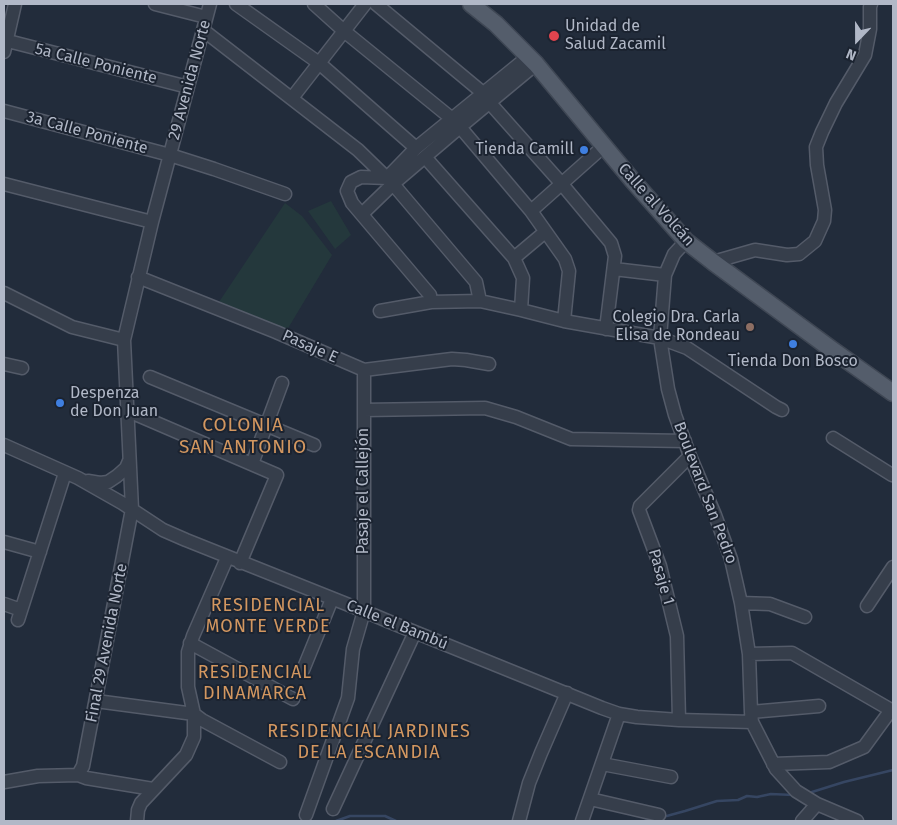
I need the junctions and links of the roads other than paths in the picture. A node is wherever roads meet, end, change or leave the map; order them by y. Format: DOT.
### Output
graph roads {
  1 [pos="15,4"];
  2 [pos="155,4"];
  3 [pos="210,4"];
  4 [pos="236,4"];
  5 [pos="314,4"];
  6 [pos="365,4"];
  7 [pos="376,4"];
  8 [pos="471,4"];
  9 [pos="871,4"];
  10 [pos="206,17"];
  11 [pos="203,30"];
  12 [pos="344,31"];
  13 [pos="5,44"];
  14 [pos="532,60"];
  15 [pos="319,63"];
  16 [pos="188,87"];
  17 [pos="486,97"];
  18 [pos="292,98"];
  19 [pos="4,111"];
  20 [pos="456,122"];
  21 [pos="604,146"];
  22 [pos="420,152"];
  23 [pos="170,156"];
  24 [pos="390,181"];
  25 [pos="561,183"];
  26 [pos="4,184"];
  27 [pos="285,194"];
  28 [pos="531,211"];
  29 [pos="362,214"];
  30 [pos="152,222"];
  31 [pos="545,232"];
  32 [pos="686,241"];
  33 [pos="514,258"];
  34 [pos="713,262"];
  35 [pos="614,270"];
  36 [pos="138,276"];
  37 [pos="666,276"];
  38 [pos="4,294"];
  39 [pos="480,301"];
  40 [pos="431,302"];
  41 [pos="522,310"];
  42 [pos="380,311"];
  43 [pos="564,321"];
  44 [pos="606,329"];
  45 [pos="660,338"];
  46 [pos="124,340"];
  47 [pos="4,364"];
  48 [pos="489,364"];
  49 [pos="22,368"];
  50 [pos="364,370"];
  51 [pos="150,376"];
  52 [pos="282,384"];
  53 [pos="893,393"];
  54 [pos="126,410"];
  55 [pos="364,410"];
  56 [pos="782,410"];
  57 [pos="266,425"];
  58 [pos="833,438"];
  59 [pos="685,441"];
  60 [pos="4,445"];
  61 [pos="314,445"];
  62 [pos="690,456"];
  63 [pos="129,461"];
  64 [pos="252,464"];
  65 [pos="65,473"];
  66 [pos="893,474"];
  67 [pos="78,478"];
  68 [pos="132,509"];
  69 [pos="4,542"];
  70 [pos="40,552"];
  71 [pos="228,558"];
  72 [pos="240,563"];
  73 [pos="893,567"];
  74 [pos="332,598"];
  75 [pos="741,603"];
  76 [pos="4,604"];
  77 [pos="867,606"];
  78 [pos="364,611"];
  79 [pos="805,617"];
  80 [pos="415,632"];
  81 [pos="190,642"];
  82 [pos="749,654"];
  83 [pos="304,670"];
  84 [pos="567,694"];
  85 [pos="293,698"];
  86 [pos="96,701"];
  87 [pos="819,706"];
  88 [pos="194,714"];
  89 [pos="619,714"];
  90 [pos="752,717"];
  91 [pos="678,720"];
  92 [pos="280,762"];
  93 [pos="602,764"];
  94 [pos="773,764"];
  95 [pos="78,775"];
  96 [pos="671,777"];
  97 [pos="4,782"];
  98 [pos="153,789"];
  99 [pos="590,799"];
  100 [pos="817,804"];
  101 [pos="333,808"];
  102 [pos="306,815"];
  103 [pos="660,815"];
  104 [pos="137,821"];
  105 [pos="519,821"];
  106 [pos="582,821"];
  107 [pos="802,821"];
  108 [pos="857,821"];
  1 -- 13 [label="street"];
  2 -- 10 [label="street"];
  3 -- 10 [label="street, 29 Avenida Norte"];
  4 -- 15 [label="street"];
  5 -- 12 [label="street"];
  6 -- 12 [label="street"];
  7 -- 17 [label="street"];
  8 -- 14 [label="main road, Calle al Volcán"];
  9 -- 34 [label="street"];
  10 -- 11 [label="street, 29 Avenida Norte"];
  11 -- 16 [label="street, 29 Avenida Norte"];
  11 -- 18 [label="street"];
  12 -- 15 [label="street"];
  12 -- 20 [label="street"];
  13 -- 16 [label="street, 5a Calle Poniente"];
  14 -- 17 [label="street"];
  14 -- 21 [label="main road, Calle al Volcán"];
  15 -- 18 [label="street"];
  15 -- 22 [label="street"];
  16 -- 23 [label="street, 29 Avenida Norte"];
  17 -- 20 [label="street"];
  17 -- 25 [label="street"];
  18 -- 24 [label="street"];
  19 -- 23 [label="street, 3a Calle Poniente"];
  20 -- 22 [label="street"];
  20 -- 28 [label="street"];
  21 -- 25 [label="street"];
  21 -- 32 [label="main road, Calle al Volcán"];
  22 -- 24 [label="street"];
  22 -- 33 [label="street"];
  23 -- 27 [label="street, 3a Calle Poniente"];
  23 -- 30 [label="street, 29 Avenida Norte"];
  24 -- 29 [label="street"];
  24 -- 29 [label="street"];
  24 -- 39 [label="street"];
  25 -- 28 [label="street"];
  25 -- 35 [label="street"];
  26 -- 30 [label="street"];
  28 -- 31 [label="street"];
  29 -- 40 [label="street"];
  30 -- 36 [label="street, 29 Avenida Norte"];
  31 -- 33 [label="street"];
  31 -- 43 [label="street"];
  32 -- 34 [label="main road, Calle al Volcán"];
  32 -- 37 [label="street, Boulevard San Pedro"];
  33 -- 41 [label="street"];
  34 -- 53 [label="main road, Calle al Volcán"];
  35 -- 37 [label="street"];
  35 -- 44 [label="street"];
  36 -- 46 [label="street, 29 Avenida Norte"];
  36 -- 50 [label="street, Pasaje E"];
  37 -- 45 [label="street, Boulevard San Pedro"];
  38 -- 46 [label="street"];
  39 -- 40 [label="street"];
  39 -- 41 [label="street"];
  40 -- 42 [label="street"];
  41 -- 43 [label="street"];
  43 -- 44 [label="street"];
  44 -- 45 [label="street"];
  45 -- 56 [label="street"];
  45 -- 59 [label="street, Boulevard San Pedro"];
  46 -- 54 [label="street, Final 29 Avenida Norte"];
  47 -- 49 [label="street"];
  48 -- 50 [label="street"];
  50 -- 55 [label="street, Pasaje el Callejón"];
  51 -- 57 [label="street"];
  52 -- 57 [label="street"];
  54 -- 63 [label="street, Final 29 Avenida Norte"];
  54 -- 64 [label="street"];
  55 -- 59 [label="street"];
  55 -- 78 [label="street, Pasaje el Callejón"];
  57 -- 61 [label="street"];
  57 -- 64 [label="street"];
  58 -- 66 [label="street"];
  59 -- 62 [label="street, Boulevard San Pedro"];
  60 -- 65 [label="street, Calle el Bambú"];
  62 -- 75 [label="street, Boulevard San Pedro"];
  62 -- 91 [label="street, Pasaje 1"];
  63 -- 67 [label="street"];
  63 -- 68 [label="street, Final 29 Avenida Norte"];
  64 -- 72 [label="street"];
  65 -- 67 [label="street, Calle el Bambú"];
  65 -- 70 [label="street"];
  67 -- 68 [label="street, Calle el Bambú"];
  68 -- 71 [label="street, Calle el Bambú"];
  68 -- 86 [label="street, Final 29 Avenida Norte"];
  69 -- 70 [label="street"];
  70 -- 76 [label="street"];
  71 -- 72 [label="street, Calle el Bambú"];
  71 -- 81 [label="street"];
  72 -- 74 [label="street, Calle el Bambú"];
  73 -- 77 [label="street"];
  74 -- 78 [label="street, Calle el Bambú"];
  74 -- 83 [label="street"];
  75 -- 79 [label="street"];
  75 -- 82 [label="street, Boulevard San Pedro"];
  78 -- 80 [label="street, Calle el Bambú"];
  78 -- 102 [label="street, Pasaje el Callejón"];
  80 -- 84 [label="street, Calle el Bambú"];
  80 -- 101 [label="street"];
  81 -- 85 [label="street"];
  81 -- 88 [label="street"];
  82 -- 90 [label="street, Boulevard San Pedro"];
  82 -- 94 [label="street"];
  84 -- 89 [label="street, Calle el Bambú"];
  84 -- 105 [label="street"];
  86 -- 88 [label="street"];
  86 -- 95 [label="street, Final 29 Avenida Norte"];
  87 -- 90 [label="street, Calle el Bambú"];
  88 -- 92 [label="street"];
  88 -- 98 [label="street"];
  89 -- 91 [label="street, Calle el Bambú"];
  89 -- 93 [label="street"];
  90 -- 91 [label="street, Calle el Bambú"];
  90 -- 94 [label="street, Boulevard San Pedro"];
  93 -- 96 [label="street"];
  93 -- 99 [label="street"];
  94 -- 100 [label="street, Boulevard San Pedro"];
  95 -- 97 [label="street"];
  95 -- 98 [label="street"];
  98 -- 104 [label="street"];
  99 -- 103 [label="street"];
  99 -- 106 [label="street"];
  100 -- 107 [label="street"];
  100 -- 108 [label="street, Boulevard San Pedro"];
}
